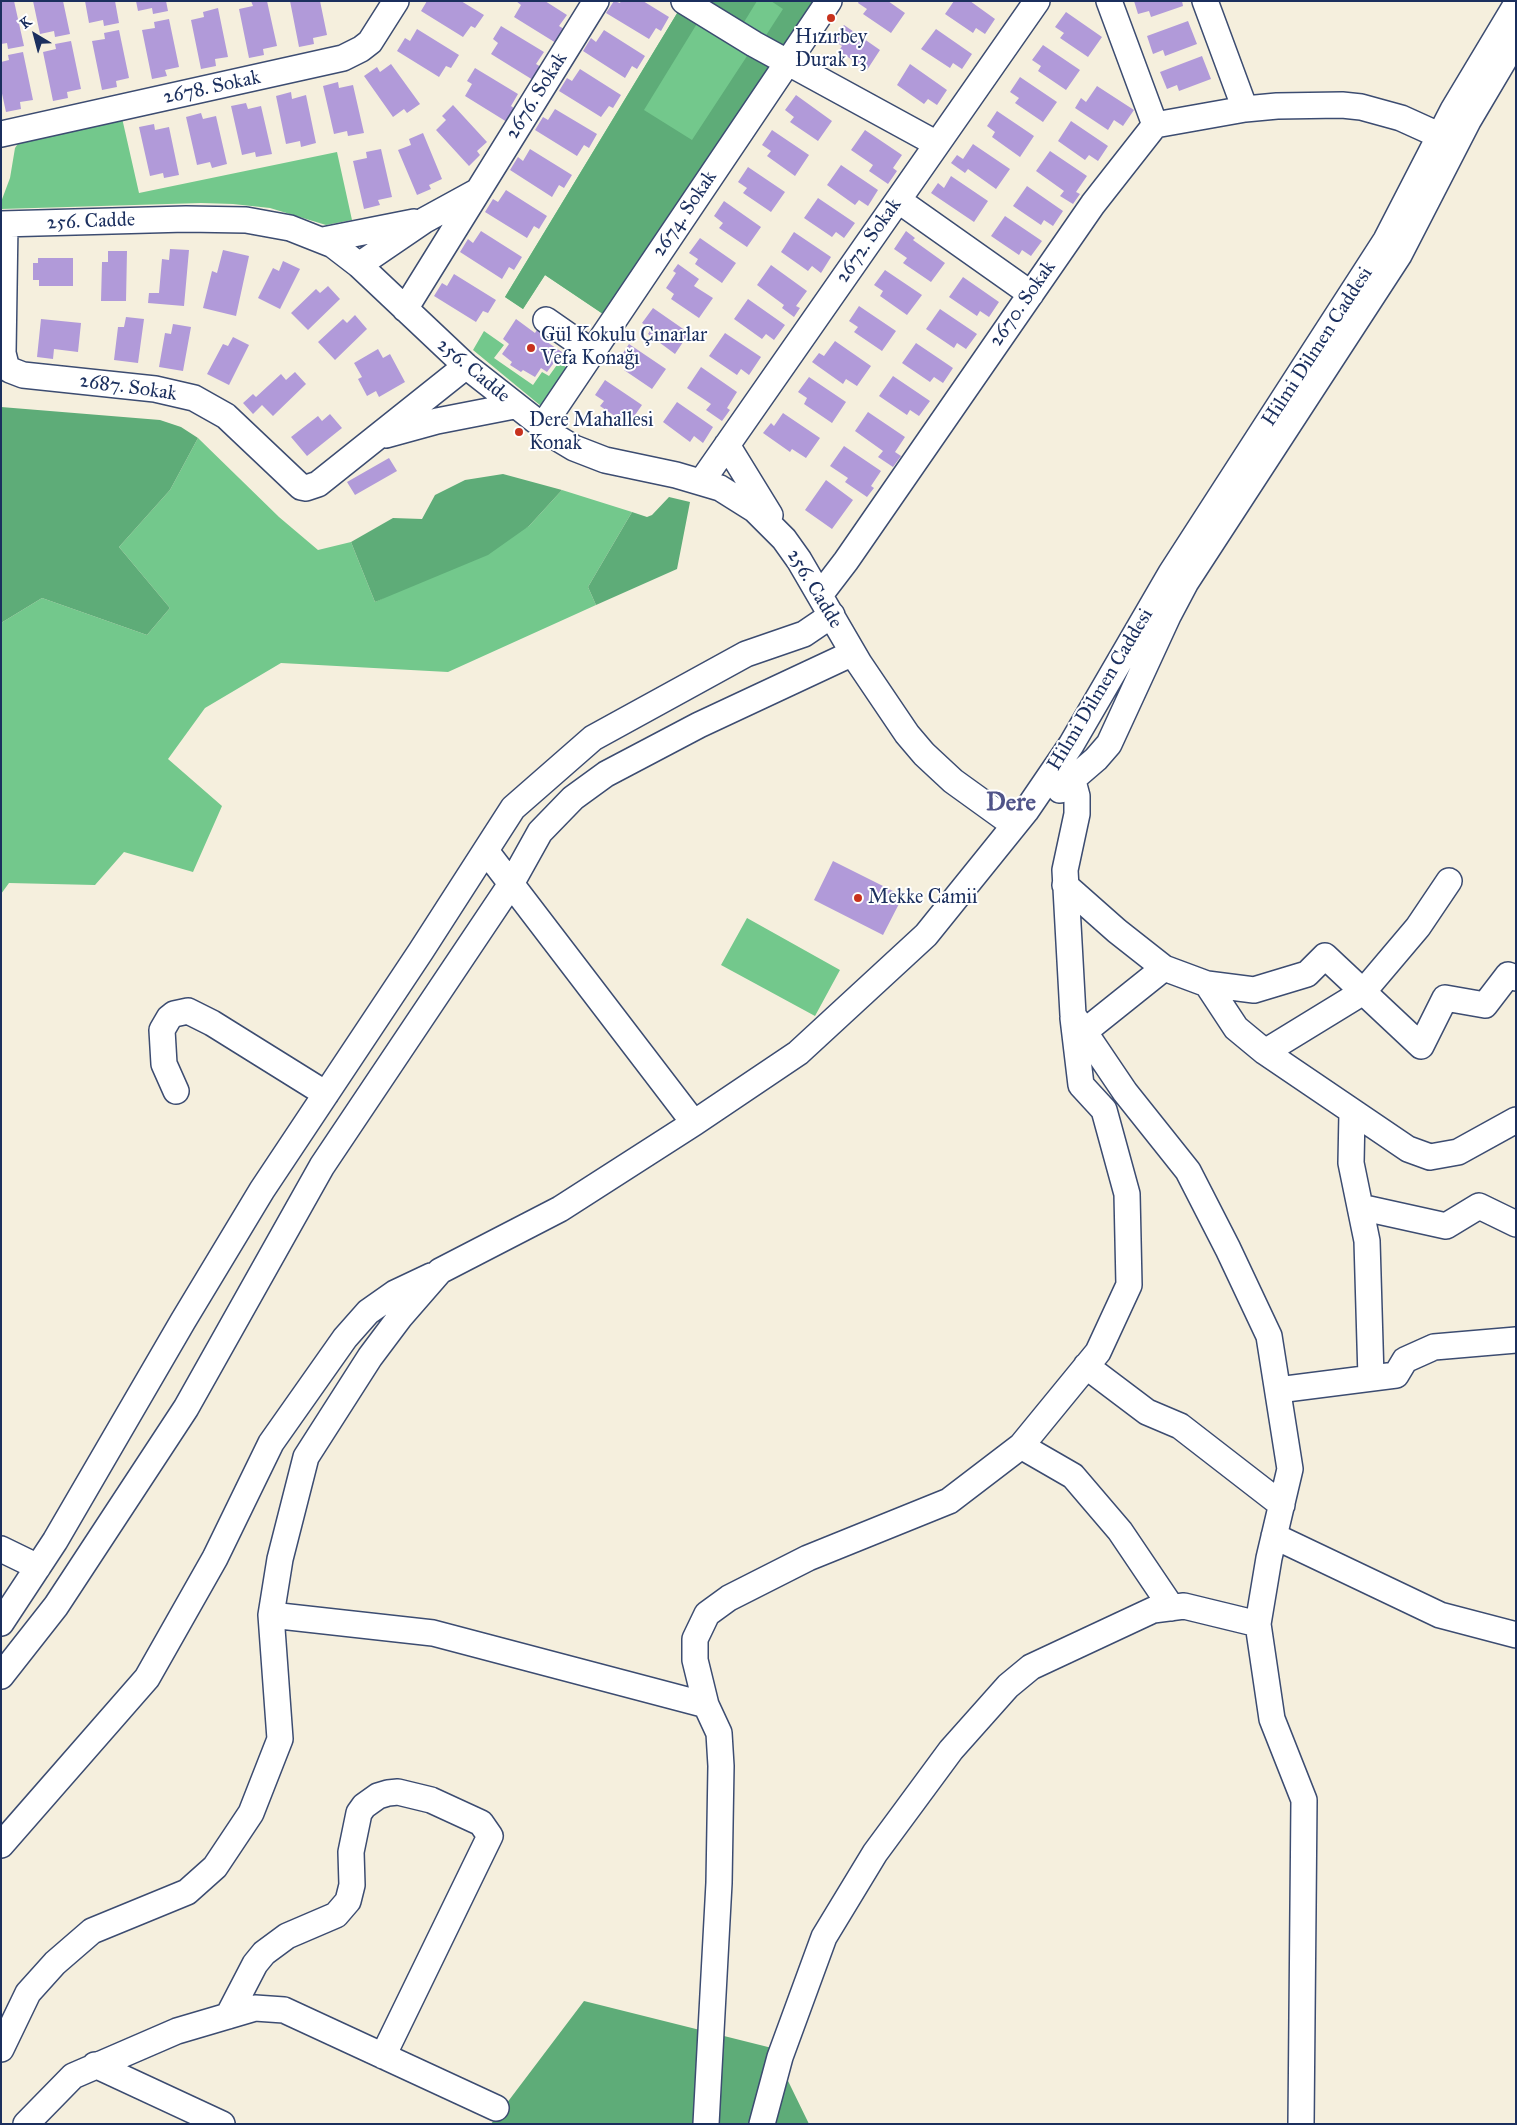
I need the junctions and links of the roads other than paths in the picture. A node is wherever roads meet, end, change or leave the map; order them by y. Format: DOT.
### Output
graph roads {
  1 [pos="396,1"];
  2 [pos="596,1"];
  3 [pos="684,1"];
  4 [pos="829,1"];
  5 [pos="1036,1"];
  6 [pos="1109,1"];
  7 [pos="1205,1"];
  8 [pos="1516,5"];
  9 [pos="1516,40"];
  10 [pos="787,63"];
  11 [pos="1245,108"];
  12 [pos="1155,124"];
  13 [pos="1,134"];
  14 [pos="1448,139"];
  15 [pos="937,144"];
  16 [pos="479,190"];
  17 [pos="898,200"];
  18 [pos="424,220"];
  19 [pos="3,224"];
  20 [pos="323,240"];
  21 [pos="359,265"];
  22 [pos="1030,294"];
  23 [pos="405,309"];
  24 [pos="546,320"];
  25 [pos="592,352"];
  26 [pos="466,366"];
  27 [pos="514,406"];
  28 [pos="542,427"];
  29 [pos="374,439"];
  30 [pos="727,445"];
  31 [pos="702,481"];
  32 [pos="784,539"];
  33 [pos="826,605"];
  34 [pos="853,653"];
  35 [pos="1067,771"];
  36 [pos="1014,825"];
  37 [pos="486,851"];
  38 [pos="1449,881"];
  39 [pos="511,884"];
  40 [pos="1065,885"];
  41 [pos="1164,968"];
  42 [pos="1516,978"];
  43 [pos="1207,984"];
  44 [pos="1363,992"];
  45 [pos="1078,1023"];
  46 [pos="1265,1052"];
  47 [pos="176,1091"];
  48 [pos="326,1094"];
  49 [pos="1352,1112"];
  50 [pos="1516,1120"];
  51 [pos="694,1123"];
  52 [pos="1360,1207"];
  53 [pos="1516,1224"];
  54 [pos="440,1271"];
  55 [pos="1516,1340"];
  56 [pos="1086,1366"];
  57 [pos="1371,1378"];
  58 [pos="1278,1390"];
  59 [pos="1022,1446"];
  60 [pos="1282,1505"];
  61 [pos="1274,1536"];
  62 [pos="1,1549"];
  63 [pos="38,1567"];
  64 [pos="1172,1608"];
  65 [pos="272,1615"];
  66 [pos="1,1623"];
  67 [pos="1258,1624"];
  68 [pos="1516,1634"];
  69 [pos="1,1676"];
  70 [pos="706,1705"];
  71 [pos="1,1845"];
  72 [pos="228,2016"];
  73 [pos="1,2049"];
  74 [pos="383,2056"];
  75 [pos="95,2065"];
  76 [pos="496,2108"];
  77 [pos="26,2124"];
  78 [pos="222,2124"];
  79 [pos="706,2124"];
  80 [pos="762,2124"];
  81 [pos="1301,2124"];
  1 -- 13 [label="street, 2678. Sokak"];
  2 -- 16 [label="street, 2676. Sokak"];
  3 -- 10 [label="street"];
  4 -- 10 [label="street, 2674. Sokak"];
  5 -- 15 [label="street, 2672. Sokak"];
  6 -- 12 [label="street"];
  7 -- 11 [label="street"];
  8 -- 14 [label="street, Hilmi Dilmen Caddesi"];
  9 -- 14 [label="street, Hilmi Dilmen Caddesi"];
  10 -- 15 [label="street"];
  10 -- 25 [label="street, 2674. Sokak"];
  11 -- 12 [label="street"];
  11 -- 14 [label="street"];
  12 -- 22 [label="street, 2670. Sokak"];
  14 -- 35 [label="street, Hilmi Dilmen Caddesi"];
  15 -- 17 [label="street, 2672. Sokak"];
  16 -- 18 [label="street, 2676. Sokak"];
  16 -- 23 [label="street, 2676. Sokak"];
  17 -- 22 [label="street"];
  17 -- 30 [label="street, 2672. Sokak"];
  18 -- 20 [label="street, 2676. Sokak"];
  18 -- 21 [label="street, 2676. Sokak"];
  19 -- 20 [label="street, 256. Cadde"];
  19 -- 29 [label="street, 2687. Sokak"];
  20 -- 21 [label="street, 256. Cadde"];
  21 -- 23 [label="street, 256. Cadde"];
  22 -- 33 [label="street, 2670. Sokak"];
  23 -- 26 [label="street, 256. Cadde"];
  24 -- 25 [label="street"];
  25 -- 28 [label="street, 2674. Sokak"];
  26 -- 27 [label="street, 256. Cadde"];
  26 -- 29 [label="street, 2687. Sokak"];
  27 -- 28 [label="street, 256. Cadde"];
  27 -- 29 [label="street, 2687. Sokak"];
  28 -- 31 [label="street, 256. Cadde"];
  30 -- 31 [label="street, 2672. Sokak"];
  30 -- 32 [label="street"];
  31 -- 32 [label="street, 256. Cadde"];
  32 -- 33 [label="street, 256. Cadde"];
  33 -- 34 [label="street, 256. Cadde"];
  33 -- 37 [label="street, 2670. Sokak"];
  34 -- 36 [label="street, 256. Cadde"];
  34 -- 39 [label="street"];
  35 -- 36 [label="street, Hilmi Dilmen Caddesi"];
  35 -- 40 [label="street"];
  36 -- 51 [label="street, Hilmi Dilmen Caddesi"];
  37 -- 39 [label="street"];
  37 -- 48 [label="street, 2670. Sokak"];
  38 -- 44 [label="street"];
  39 -- 51 [label="street"];
  39 -- 69 [label="street"];
  40 -- 41 [label="street"];
  40 -- 45 [label="street"];
  41 -- 43 [label="street"];
  41 -- 45 [label="street"];
  42 -- 44 [label="street"];
  43 -- 44 [label="street"];
  43 -- 46 [label="street"];
  44 -- 46 [label="street"];
  45 -- 56 [label="street"];
  45 -- 58 [label="street"];
  46 -- 49 [label="street"];
  47 -- 48 [label="street"];
  48 -- 63 [label="street, 2670. Sokak"];
  49 -- 50 [label="street"];
  49 -- 52 [label="street"];
  51 -- 54 [label="street, Hilmi Dilmen Caddesi"];
  52 -- 53 [label="street"];
  52 -- 57 [label="street"];
  54 -- 65 [label="street"];
  54 -- 71 [label="street, Hilmi Dilmen Caddesi"];
  55 -- 57 [label="street"];
  56 -- 59 [label="street"];
  56 -- 60 [label="street"];
  57 -- 58 [label="street"];
  58 -- 60 [label="street"];
  59 -- 64 [label="street"];
  59 -- 70 [label="street"];
  60 -- 61 [label="street"];
  61 -- 67 [label="street"];
  61 -- 68 [label="street"];
  62 -- 63 [label="street"];
  63 -- 66 [label="street, 2670. Sokak"];
  64 -- 67 [label="street"];
  64 -- 80 [label="street"];
  65 -- 70 [label="street"];
  65 -- 73 [label="street"];
  67 -- 81 [label="street"];
  70 -- 79 [label="street"];
  72 -- 74 [label="street"];
  72 -- 74 [label="street"];
  72 -- 75 [label="street"];
  74 -- 76 [label="street"];
  75 -- 77 [label="street"];
  75 -- 78 [label="street"];
}
